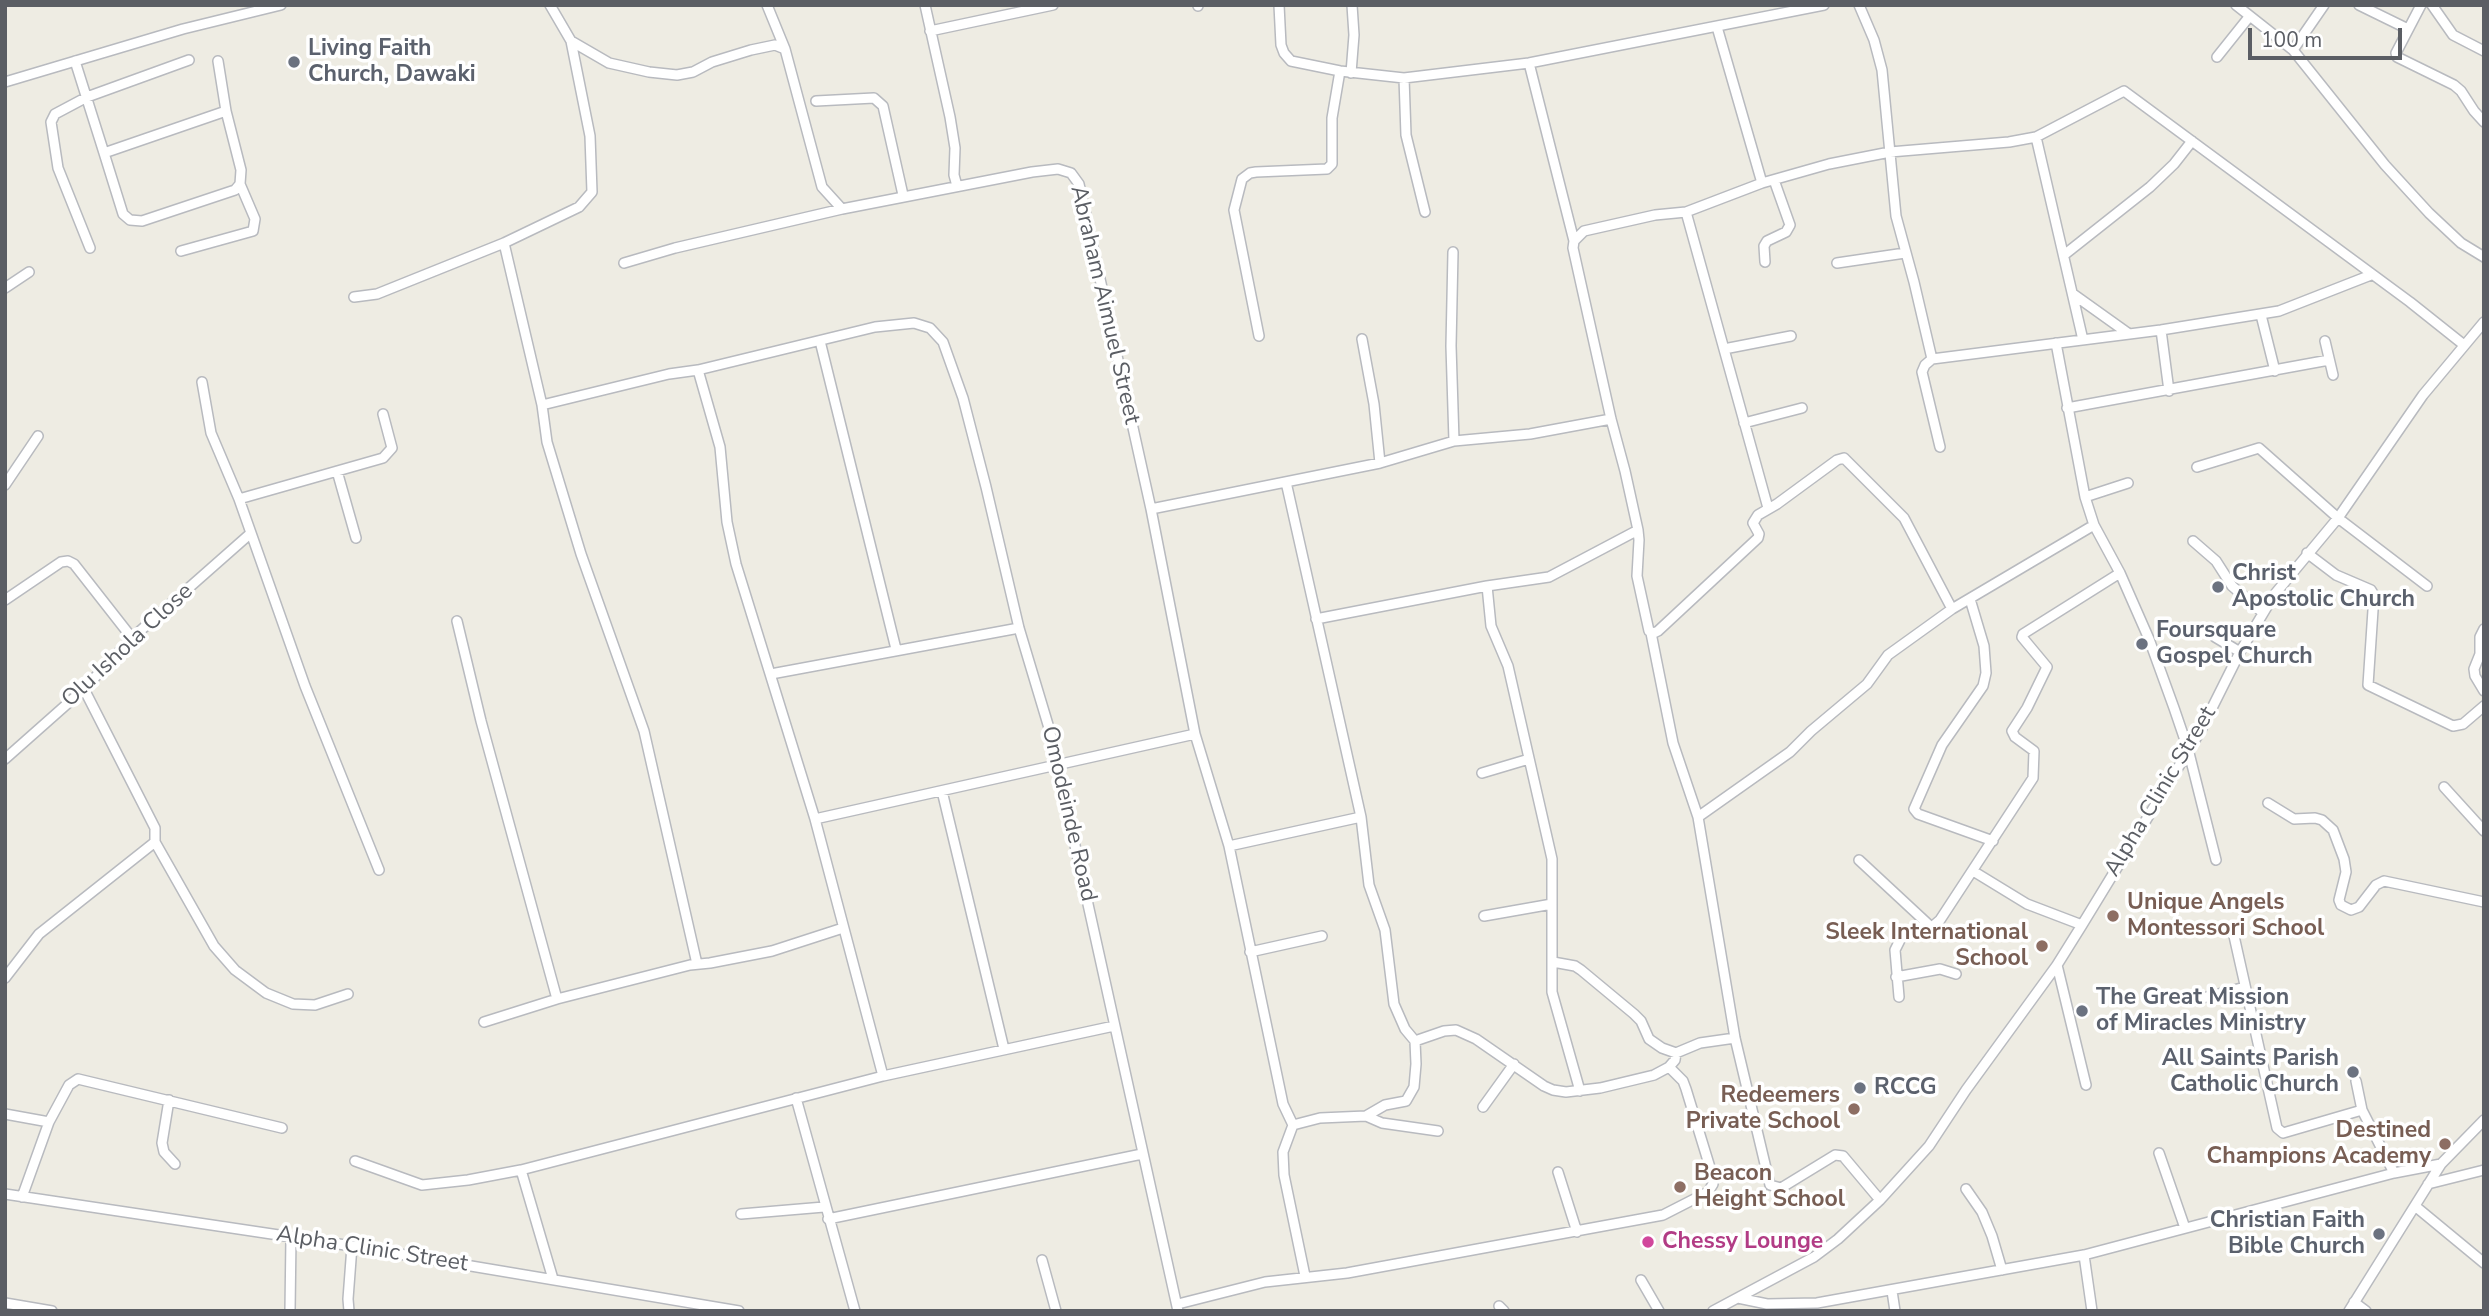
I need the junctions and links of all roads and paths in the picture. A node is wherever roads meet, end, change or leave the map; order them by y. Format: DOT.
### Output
graph roads {
  1 [pos="281,5"];
  2 [pos="550,5"];
  3 [pos="767,5"];
  4 [pos="925,5"];
  5 [pos="1053,5"];
  6 [pos="1279,5"];
  7 [pos="1352,5"];
  8 [pos="1824,5"];
  9 [pos="1859,5"];
  10 [pos="2236,5"];
  11 [pos="2324,5"];
  12 [pos="2359,5"];
  13 [pos="2421,5"];
  14 [pos="2432,5"];
  15 [pos="1771,10"];
  16 [pos="2249,17"];
  17 [pos="1717,27"];
  18 [pos="2408,29"];
  19 [pos="930,31"];
  20 [pos="571,41"];
  21 [pos="785,49"];
  22 [pos="2293,50"];
  23 [pos="2484,51"];
  24 [pos="2217,57"];
  25 [pos="189,60"];
  26 [pos="75,61"];
  27 [pos="218,61"];
  28 [pos="1529,63"];
  29 [pos="1340,71"];
  30 [pos="1351,72"];
  31 [pos="1404,78"];
  32 [pos="5,82"];
  33 [pos="87,97"];
  34 [pos="816,101"];
  35 [pos="226,111"];
  36 [pos="2484,121"];
  37 [pos="2036,137"];
  38 [pos="2192,141"];
  39 [pos="1889,152"];
  40 [pos="104,153"];
  41 [pos="1774,180"];
  42 [pos="1762,183"];
  43 [pos="240,184"];
  44 [pos="957,186"];
  45 [pos="903,195"];
  46 [pos="842,209"];
  47 [pos="1425,212"];
  48 [pos="1686,212"];
  49 [pos="1574,241"];
  50 [pos="504,243"];
  51 [pos="90,248"];
  52 [pos="181,251"];
  53 [pos="1453,252"];
  54 [pos="1905,253"];
  55 [pos="2064,255"];
  56 [pos="2484,257"];
  57 [pos="1765,262"];
  58 [pos="624,263"];
  59 [pos="1837,263"];
  60 [pos="29,271"];
  61 [pos="2371,275"];
  62 [pos="5,288"];
  63 [pos="2073,294"];
  64 [pos="354,297"];
  65 [pos="2261,315"];
  66 [pos="2484,322"];
  67 [pos="2161,330"];
  68 [pos="2129,334"];
  69 [pos="1791,336"];
  70 [pos="1259,337"];
  71 [pos="1362,339"];
  72 [pos="2083,340"];
  73 [pos="820,341"];
  74 [pos="2325,341"];
  75 [pos="2056,343"];
  76 [pos="2464,345"];
  77 [pos="1724,349"];
  78 [pos="1932,359"];
  79 [pos="2329,360"];
  80 [pos="698,370"];
  81 [pos="2275,372"];
  82 [pos="2333,375"];
  83 [pos="202,382"];
  84 [pos="2169,391"];
  85 [pos="542,405"];
  86 [pos="1802,408"];
  87 [pos="2067,408"];
  88 [pos="383,414"];
  89 [pos="1611,419"];
  90 [pos="1744,423"];
  91 [pos="38,436"];
  92 [pos="1454,441"];
  93 [pos="1940,447"];
  94 [pos="1380,463"];
  95 [pos="2197,467"];
  96 [pos="337,471"];
  97 [pos="1286,482"];
  98 [pos="2128,483"];
  99 [pos="5,485"];
  100 [pos="2085,497"];
  101 [pos="239,499"];
  102 [pos="1768,508"];
  103 [pos="1151,509"];
  104 [pos="2338,518"];
  105 [pos="2094,525"];
  106 [pos="1638,530"];
  107 [pos="251,533"];
  108 [pos="356,538"];
  109 [pos="2193,541"];
  110 [pos="2307,553"];
  111 [pos="2120,573"];
  112 [pos="1487,586"];
  113 [pos="2427,586"];
  114 [pos="1970,599"];
  115 [pos="5,600"];
  116 [pos="1952,609"];
  117 [pos="2262,612"];
  118 [pos="1316,619"];
  119 [pos="457,621"];
  120 [pos="1019,628"];
  121 [pos="2484,629"];
  122 [pos="1651,633"];
  123 [pos="2215,637"];
  124 [pos="132,638"];
  125 [pos="896,649"];
  126 [pos="2241,652"];
  127 [pos="771,674"];
  128 [pos="84,689"];
  129 [pos="2484,691"];
  130 [pos="2484,706"];
  131 [pos="1195,734"];
  132 [pos="2188,749"];
  133 [pos="1529,759"];
  134 [pos="5,760"];
  135 [pos="1057,764"];
  136 [pos="1482,773"];
  137 [pos="2444,786"];
  138 [pos="942,791"];
  139 [pos="2267,803"];
  140 [pos="1361,817"];
  141 [pos="1699,817"];
  142 [pos="815,819"];
  143 [pos="2482,825"];
  144 [pos="1993,841"];
  145 [pos="155,842"];
  146 [pos="1229,845"];
  147 [pos="1858,860"];
  148 [pos="2216,860"];
  149 [pos="379,870"];
  150 [pos="1973,870"];
  151 [pos="2483,900"];
  152 [pos="1552,904"];
  153 [pos="1484,916"];
  154 [pos="1929,925"];
  155 [pos="2082,925"];
  156 [pos="2232,927"];
  157 [pos="843,928"];
  158 [pos="1322,936"];
  159 [pos="1250,952"];
  160 [pos="1553,962"];
  161 [pos="697,964"];
  162 [pos="2057,965"];
  163 [pos="1956,974"];
  164 [pos="1896,977"];
  165 [pos="5,978"];
  166 [pos="2245,987"];
  167 [pos="348,994"];
  168 [pos="1899,997"];
  169 [pos="557,999"];
  170 [pos="2199,999"];
  171 [pos="484,1022"];
  172 [pos="1114,1026"];
  173 [pos="1735,1038"];
  174 [pos="1415,1041"];
  175 [pos="1004,1049"];
  176 [pos="1676,1053"];
  177 [pos="1514,1065"];
  178 [pos="1669,1067"];
  179 [pos="883,1076"];
  180 [pos="2356,1081"];
  181 [pos="2086,1085"];
  182 [pos="1580,1091"];
  183 [pos="796,1098"];
  184 [pos="169,1100"];
  185 [pos="1483,1107"];
  186 [pos="2362,1110"];
  187 [pos="5,1114"];
  188 [pos="1366,1116"];
  189 [pos="2484,1120"];
  190 [pos="49,1122"];
  191 [pos="1293,1125"];
  192 [pos="282,1128"];
  193 [pos="1438,1131"];
  194 [pos="2159,1153"];
  195 [pos="1142,1154"];
  196 [pos="355,1161"];
  197 [pos="175,1164"];
  198 [pos="2441,1164"];
  199 [pos="521,1170"];
  200 [pos="2484,1170"];
  201 [pos="1559,1172"];
  202 [pos="2394,1173"];
  203 [pos="2428,1184"];
  204 [pos="1966,1189"];
  205 [pos="5,1194"];
  206 [pos="22,1197"];
  207 [pos="1881,1200"];
  208 [pos="2415,1206"];
  209 [pos="824,1207"];
  210 [pos="741,1214"];
  211 [pos="828,1219"];
  212 [pos="2185,1228"];
  213 [pos="1577,1232"];
  214 [pos="291,1237"];
  215 [pos="352,1246"];
  216 [pos="2084,1255"];
  217 [pos="1042,1260"];
  218 [pos="2484,1263"];
  219 [pos="2002,1270"];
  220 [pos="1306,1276"];
  221 [pos="552,1279"];
  222 [pos="1640,1280"];
  223 [pos="1892,1291"];
  224 [pos="1738,1297"];
  225 [pos="5,1303"];
  226 [pos="2351,1306"];
  227 [pos="1178,1307"];
  228 [pos="52,1311"];
  229 [pos="290,1311"];
  230 [pos="349,1311"];
  231 [pos="739,1311"];
  232 [pos="855,1311"];
  233 [pos="1056,1311"];
  234 [pos="1659,1311"];
  235 [pos="1713,1311"];
  236 [pos="1895,1311"];
  237 [pos="2092,1311"];
  238 [pos="2366,1311"];
  1 -- 26 [label="street"];
  2 -- 20 [label="street"];
  3 -- 21 [label="street"];
  4 -- 19 [label="street"];
  5 -- 19 [label="street"];
  6 -- 29 [label="street"];
  7 -- 30 [label="street"];
  8 -- 15 [label="street"];
  9 -- 39 [label="street"];
  10 -- 16 [label="street"];
  11 -- 22 [label="street"];
  12 -- 18 [label="street"];
  13 -- 18 [label="street"];
  14 -- 23 [label="street"];
  15 -- 17 [label="street"];
  16 -- 22 [label="street"];
  16 -- 24 [label="street"];
  17 -- 28 [label="street"];
  17 -- 42 [label="street"];
  18 -- 36 [label="street"];
  19 -- 44 [label="street"];
  20 -- 21 [label="street"];
  20 -- 50 [label="street"];
  21 -- 46 [label="street"];
  22 -- 56 [label="street"];
  25 -- 33 [label="street"];
  26 -- 32 [label="street"];
  26 -- 33 [label="street"];
  27 -- 35 [label="street"];
  28 -- 31 [label="street"];
  28 -- 49 [label="street"];
  29 -- 30 [label="street"];
  29 -- 70 [label="street"];
  30 -- 31 [label="street"];
  31 -- 47 [label="street"];
  33 -- 40 [label="street"];
  33 -- 51 [label="street"];
  34 -- 45 [label="street"];
  35 -- 40 [label="street"];
  35 -- 43 [label="street"];
  37 -- 38 [label="street"];
  37 -- 39 [label="street"];
  37 -- 55 [label="street"];
  38 -- 55 [label="street"];
  38 -- 61 [label="street"];
  39 -- 41 [label="street"];
  39 -- 54 [label="street"];
  40 -- 43 [label="street"];
  41 -- 42 [label="street"];
  41 -- 57 [label="street"];
  42 -- 48 [label="street"];
  43 -- 52 [label="street"];
  44 -- 45 [label="street, Abraham Aimuel Street"];
  44 -- 103 [label="street, Abraham Aimuel Street"];
  45 -- 46 [label="street, Abraham Aimuel Street"];
  46 -- 58 [label="street, Abraham Aimuel Street"];
  48 -- 49 [label="street"];
  48 -- 77 [label="street"];
  49 -- 89 [label="street"];
  50 -- 64 [label="street"];
  50 -- 85 [label="street"];
  53 -- 92 [label="street"];
  54 -- 59 [label="street"];
  54 -- 78 [label="street"];
  55 -- 63 [label="street"];
  60 -- 62 [label="street"];
  61 -- 65 [label="street"];
  61 -- 76 [label="street"];
  63 -- 68 [label="street"];
  63 -- 72 [label="street"];
  65 -- 67 [label="street"];
  65 -- 81 [label="street"];
  66 -- 76 [label="street, Alpha Clinic Street"];
  67 -- 68 [label="street"];
  67 -- 84 [label="street"];
  68 -- 72 [label="street"];
  69 -- 77 [label="street"];
  71 -- 94 [label="street"];
  72 -- 75 [label="street"];
  73 -- 80 [label="street"];
  73 -- 120 [label="street, Omodeinde Road"];
  73 -- 125 [label="street"];
  74 -- 79 [label="street"];
  75 -- 78 [label="street"];
  75 -- 87 [label="street"];
  76 -- 104 [label="street, Alpha Clinic Street"];
  77 -- 90 [label="street"];
  78 -- 93 [label="street"];
  79 -- 81 [label="street"];
  79 -- 82 [label="street"];
  80 -- 85 [label="street"];
  80 -- 127 [label="street"];
  81 -- 84 [label="street"];
  83 -- 101 [label="street"];
  84 -- 87 [label="street"];
  85 -- 161 [label="street"];
  86 -- 90 [label="street"];
  87 -- 100 [label="street"];
  88 -- 96 [label="street"];
  89 -- 92 [label="street"];
  89 -- 106 [label="street"];
  90 -- 102 [label="street"];
  91 -- 99 [label="street"];
  92 -- 94 [label="street"];
  94 -- 97 [label="street"];
  95 -- 104 [label="street"];
  96 -- 101 [label="street"];
  96 -- 108 [label="street"];
  97 -- 103 [label="street"];
  97 -- 118 [label="street"];
  98 -- 100 [label="street"];
  100 -- 105 [label="street"];
  101 -- 107 [label="street"];
  102 -- 116 [label="street"];
  102 -- 122 [label="street"];
  103 -- 131 [label="street, Abraham Aimuel Street"];
  104 -- 110 [label="street, Alpha Clinic Street"];
  104 -- 113 [label="street"];
  105 -- 111 [label="street"];
  105 -- 114 [label="street"];
  106 -- 112 [label="street"];
  106 -- 122 [label="street"];
  107 -- 124 [label="street, Olu Ishola Close"];
  107 -- 149 [label="street"];
  109 -- 117 [label="street"];
  110 -- 117 [label="street, Alpha Clinic Street"];
  110 -- 130 [label="street"];
  111 -- 132 [label="street"];
  111 -- 144 [label="street"];
  112 -- 118 [label="street"];
  112 -- 133 [label="street"];
  114 -- 116 [label="street"];
  114 -- 144 [label="street"];
  115 -- 124 [label="street"];
  116 -- 141 [label="street"];
  117 -- 126 [label="street, Alpha Clinic Street"];
  118 -- 140 [label="street"];
  119 -- 169 [label="street"];
  120 -- 125 [label="street"];
  120 -- 135 [label="street, Omodeinde Road"];
  121 -- 129 [label="street"];
  122 -- 141 [label="street"];
  123 -- 126 [label="street"];
  124 -- 128 [label="street, Olu Ishola Close"];
  125 -- 127 [label="street"];
  126 -- 132 [label="street, Alpha Clinic Street"];
  127 -- 142 [label="street"];
  128 -- 134 [label="street, Olu Ishola Close"];
  128 -- 145 [label="street"];
  131 -- 135 [label="street"];
  131 -- 146 [label="street, Abraham Aimuel Street"];
  132 -- 148 [label="street"];
  132 -- 155 [label="street, Alpha Clinic Street"];
  133 -- 136 [label="street"];
  133 -- 152 [label="street"];
  135 -- 138 [label="street"];
  135 -- 172 [label="street, Omodeinde Road"];
  137 -- 143 [label="street"];
  138 -- 142 [label="street"];
  138 -- 175 [label="street"];
  139 -- 151 [label="street"];
  140 -- 146 [label="street"];
  140 -- 174 [label="street"];
  141 -- 173 [label="street"];
  142 -- 157 [label="street"];
  144 -- 150 [label="street"];
  145 -- 165 [label="street"];
  145 -- 167 [label="street"];
  146 -- 159 [label="street, Abraham Aimuel Street"];
  147 -- 154 [label="street"];
  150 -- 154 [label="street"];
  150 -- 155 [label="street"];
  152 -- 153 [label="street"];
  152 -- 160 [label="street"];
  154 -- 164 [label="street"];
  155 -- 162 [label="street, Alpha Clinic Street"];
  156 -- 166 [label="street"];
  157 -- 161 [label="street"];
  157 -- 179 [label="street"];
  158 -- 159 [label="street"];
  159 -- 191 [label="street, Abraham Aimuel Street"];
  160 -- 176 [label="street"];
  160 -- 182 [label="street"];
  161 -- 169 [label="street"];
  162 -- 181 [label="street"];
  162 -- 207 [label="street, Alpha Clinic Street"];
  163 -- 164 [label="street"];
  164 -- 168 [label="street"];
  166 -- 170 [label="street"];
  166 -- 186 [label="street"];
  169 -- 171 [label="street"];
  172 -- 175 [label="street"];
  172 -- 195 [label="street, Omodeinde Road"];
  173 -- 176 [label="street"];
  173 -- 207 [label="street"];
  174 -- 177 [label="street"];
  174 -- 188 [label="street"];
  175 -- 179 [label="street"];
  176 -- 178 [label="street"];
  177 -- 182 [label="street"];
  177 -- 185 [label="street"];
  178 -- 182 [label="street"];
  178 -- 213 [label="street"];
  179 -- 183 [label="street"];
  180 -- 186 [label="street"];
  183 -- 199 [label="street"];
  183 -- 209 [label="street"];
  184 -- 190 [label="street"];
  184 -- 192 [label="street"];
  184 -- 197 [label="street"];
  186 -- 202 [label="street"];
  187 -- 190 [label="street"];
  188 -- 191 [label="street"];
  188 -- 193 [label="street"];
  189 -- 198 [label="street"];
  190 -- 206 [label="street"];
  191 -- 220 [label="street"];
  194 -- 212 [label="street"];
  195 -- 211 [label="street"];
  195 -- 227 [label="street, Omodeinde Road"];
  196 -- 199 [label="street"];
  198 -- 202 [label="street"];
  198 -- 203 [label="street"];
  199 -- 221 [label="street"];
  200 -- 203 [label="street"];
  201 -- 213 [label="street"];
  202 -- 212 [label="street"];
  203 -- 208 [label="street"];
  204 -- 219 [label="street"];
  205 -- 206 [label="street, Alpha Clinic Street"];
  206 -- 214 [label="street, Alpha Clinic Street"];
  207 -- 224 [label="street, Alpha Clinic Street"];
  208 -- 218 [label="street"];
  208 -- 226 [label="street"];
  209 -- 210 [label="street"];
  209 -- 211 [label="street"];
  211 -- 232 [label="street"];
  212 -- 216 [label="street"];
  213 -- 220 [label="street"];
  214 -- 215 [label="street, Alpha Clinic Street"];
  214 -- 229 [label="street"];
  215 -- 221 [label="street, Alpha Clinic Street"];
  215 -- 230 [label="street"];
  216 -- 219 [label="street"];
  216 -- 237 [label="street"];
  217 -- 233 [label="street"];
  219 -- 223 [label="street"];
  220 -- 227 [label="street"];
  221 -- 231 [label="street, Alpha Clinic Street"];
  222 -- 234 [label="street"];
  223 -- 224 [label="street"];
  223 -- 236 [label="street"];
  224 -- 235 [label="street, Alpha Clinic Street"];
  225 -- 228 [label="street"];
  226 -- 238 [label="street"];
}
